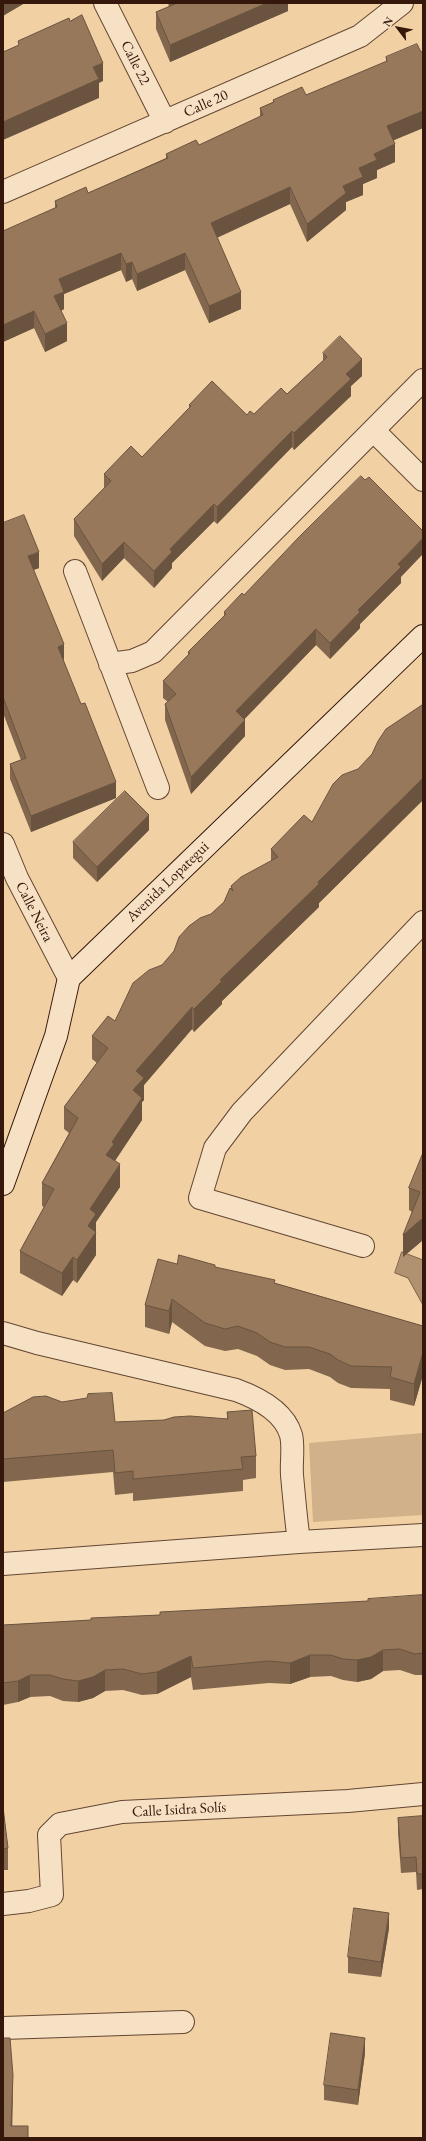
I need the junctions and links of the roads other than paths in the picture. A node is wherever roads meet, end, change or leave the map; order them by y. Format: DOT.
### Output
graph roads {
  1 [pos="105,3"];
  2 [pos="402,3"];
  3 [pos="165,122"];
  4 [pos="3,192"];
  5 [pos="423,380"];
  6 [pos="374,430"];
  7 [pos="423,480"];
  8 [pos="75,571"];
  9 [pos="423,636"];
  10 [pos="110,664"];
  11 [pos="158,788"];
  12 [pos="3,844"];
  13 [pos="423,922"];
  14 [pos="69,978"];
  15 [pos="3,1184"];
  16 [pos="363,1246"];
  17 [pos="3,1333"];
  18 [pos="423,1535"];
  19 [pos="298,1542"];
  20 [pos="3,1564"];
  21 [pos="423,1794"];
  22 [pos="3,1904"];
  23 [pos="183,2022"];
  24 [pos="3,2028"];
  1 -- 3 [label="street, Calle 22"];
  2 -- 3 [label="street, Calle 20"];
  3 -- 4 [label="street, Calle 20"];
  5 -- 6 [label="street"];
  6 -- 7 [label="street"];
  6 -- 10 [label="street"];
  8 -- 10 [label="street"];
  9 -- 14 [label="street, Avenida Lopategui"];
  10 -- 11 [label="street"];
  12 -- 14 [label="street, Calle Neira"];
  13 -- 16 [label="street"];
  14 -- 15 [label="street"];
  17 -- 19 [label="street"];
  18 -- 19 [label="street"];
  19 -- 20 [label="street"];
  21 -- 22 [label="street, Calle Isidra Solís"];
  23 -- 24 [label="street"];
}
